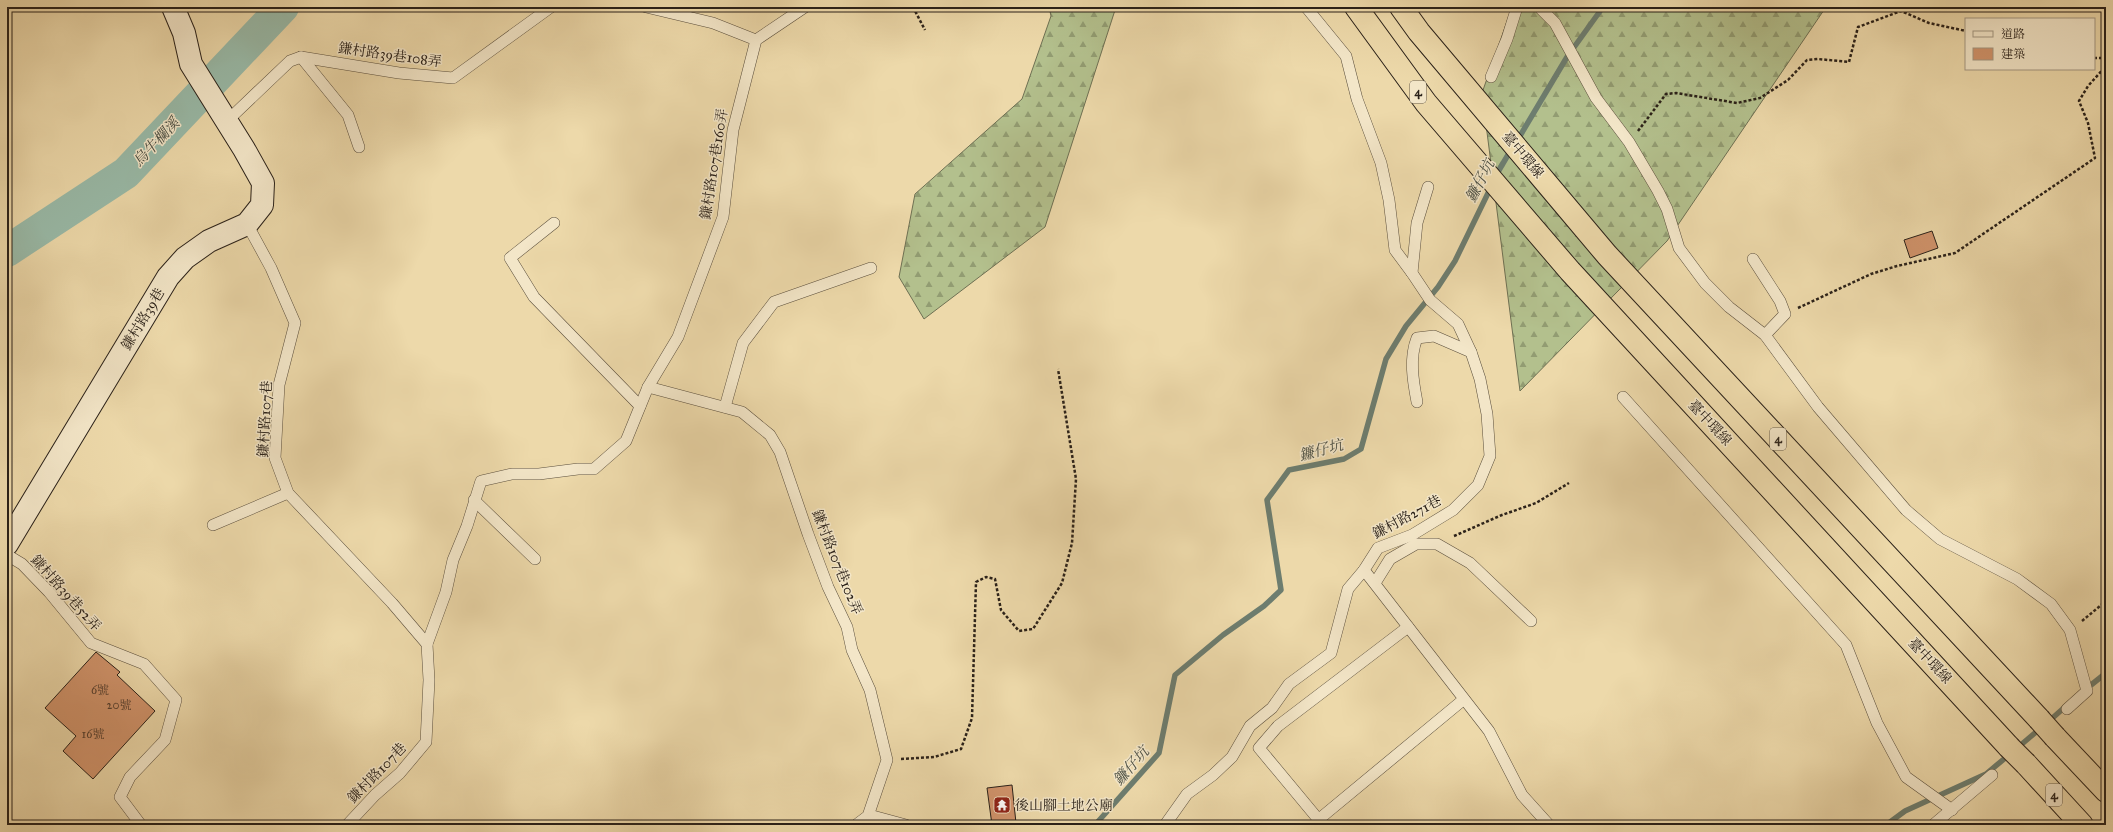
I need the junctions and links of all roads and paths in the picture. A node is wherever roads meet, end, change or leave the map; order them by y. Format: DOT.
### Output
graph roads {
  1 [pos="173,7"];
  2 [pos="551,7"];
  3 [pos="646,7"];
  4 [pos="805,7"];
  5 [pos="913,7"];
  6 [pos="1306,7"];
  7 [pos="1356,7"];
  8 [pos="1400,7"];
  9 [pos="1517,7"];
  10 [pos="1539,7"];
  11 [pos="926,30"];
  12 [pos="1965,31"];
  13 [pos="756,40"];
  14 [pos="301,57"];
  15 [pos="2095,58"];
  16 [pos="2106,58"];
  17 [pos="2106,66"];
  18 [pos="1491,76"];
  19 [pos="221,113"];
  20 [pos="1629,142"];
  21 [pos="359,147"];
  22 [pos="1428,187"];
  23 [pos="554,222"];
  24 [pos="247,224"];
  25 [pos="1753,258"];
  26 [pos="871,268"];
  27 [pos="1412,273"];
  28 [pos="1785,314"];
  29 [pos="1764,335"];
  30 [pos="1471,352"];
  31 [pos="1058,369"];
  32 [pos="648,387"];
  33 [pos="1623,397"];
  34 [pos="1417,402"];
  35 [pos="640,406"];
  36 [pos="725,407"];
  37 [pos="1569,483"];
  38 [pos="288,494"];
  39 [pos="474,500"];
  40 [pos="213,525"];
  41 [pos="7,544"];
  42 [pos="1437,544"];
  43 [pos="7,555"];
  44 [pos="535,559"];
  45 [pos="1364,570"];
  46 [pos="1375,583"];
  47 [pos="2106,602"];
  48 [pos="1531,621"];
  49 [pos="1408,627"];
  50 [pos="2070,630"];
  51 [pos="427,644"];
  52 [pos="1463,700"];
  53 [pos="2067,709"];
  54 [pos="887,760"];
  55 [pos="1992,775"];
  56 [pos="2106,791"];
  57 [pos="1952,810"];
  58 [pos="869,814"];
  59 [pos="1321,823"];
  60 [pos="141,825"];
  61 [pos="348,825"];
  62 [pos="856,825"];
  63 [pos="906,825"];
  64 [pos="1165,825"];
  65 [pos="1548,825"];
  66 [pos="1933,825"];
  67 [pos="2082,825"];
  1 -- 19 [label="street, 鎌村路39巷"];
  2 -- 14 [label="lane, 鎌村路39巷108弄"];
  3 -- 13 [label="lane"];
  4 -- 13 [label="lane"];
  5 -- 11 [label="path"];
  6 -- 27 [label="lane, 鎌村路271巷"];
  7 -- 67 [label="highway, 臺中環線 / 4, bridge"];
  8 -- 56 [label="highway, 臺中環線 / 4, bridge"];
  9 -- 18 [label="lane"];
  10 -- 20 [label="lane"];
  12 -- 20 [label="path"];
  13 -- 32 [label="lane, 鎌村路107巷160弄"];
  14 -- 19 [label="lane"];
  14 -- 21 [label="lane"];
  15 -- 16 [label="path"];
  17 -- 28 [label="path"];
  19 -- 24 [label="street, 鎌村路39巷"];
  20 -- 29 [label="lane"];
  22 -- 27 [label="lane"];
  23 -- 35 [label="lane"];
  24 -- 38 [label="lane, 鎌村路107巷"];
  24 -- 41 [label="street, 鎌村路39巷"];
  25 -- 28 [label="lane"];
  26 -- 36 [label="lane"];
  27 -- 30 [label="lane, 鎌村路271巷"];
  28 -- 29 [label="lane"];
  29 -- 50 [label="lane"];
  30 -- 34 [label="lane"];
  30 -- 45 [label="lane, 鎌村路271巷"];
  31 -- 54 [label="path"];
  32 -- 35 [label="lane, 鎌村路107巷"];
  32 -- 36 [label="lane, 鎌村路107巷102弄"];
  33 -- 57 [label="lane"];
  35 -- 39 [label="lane, 鎌村路107巷"];
  36 -- 54 [label="lane, 鎌村路107巷102弄"];
  37 -- 42 [label="path"];
  38 -- 40 [label="lane"];
  38 -- 51 [label="lane, 鎌村路107巷"];
  39 -- 44 [label="lane"];
  39 -- 51 [label="lane, 鎌村路107巷"];
  42 -- 46 [label="lane"];
  42 -- 48 [label="lane"];
  43 -- 60 [label="lane, 鎌村路39巷52弄"];
  45 -- 46 [label="lane"];
  45 -- 64 [label="lane, 鎌村路271巷"];
  46 -- 49 [label="lane"];
  47 -- 50 [label="path"];
  49 -- 52 [label="lane"];
  49 -- 59 [label="lane"];
  50 -- 53 [label="lane"];
  51 -- 61 [label="lane, 鎌村路107巷"];
  52 -- 59 [label="lane"];
  52 -- 65 [label="lane"];
  54 -- 58 [label="lane"];
  55 -- 57 [label="lane"];
  57 -- 66 [label="lane"];
  58 -- 62 [label="lane"];
  58 -- 63 [label="lane"];
}
